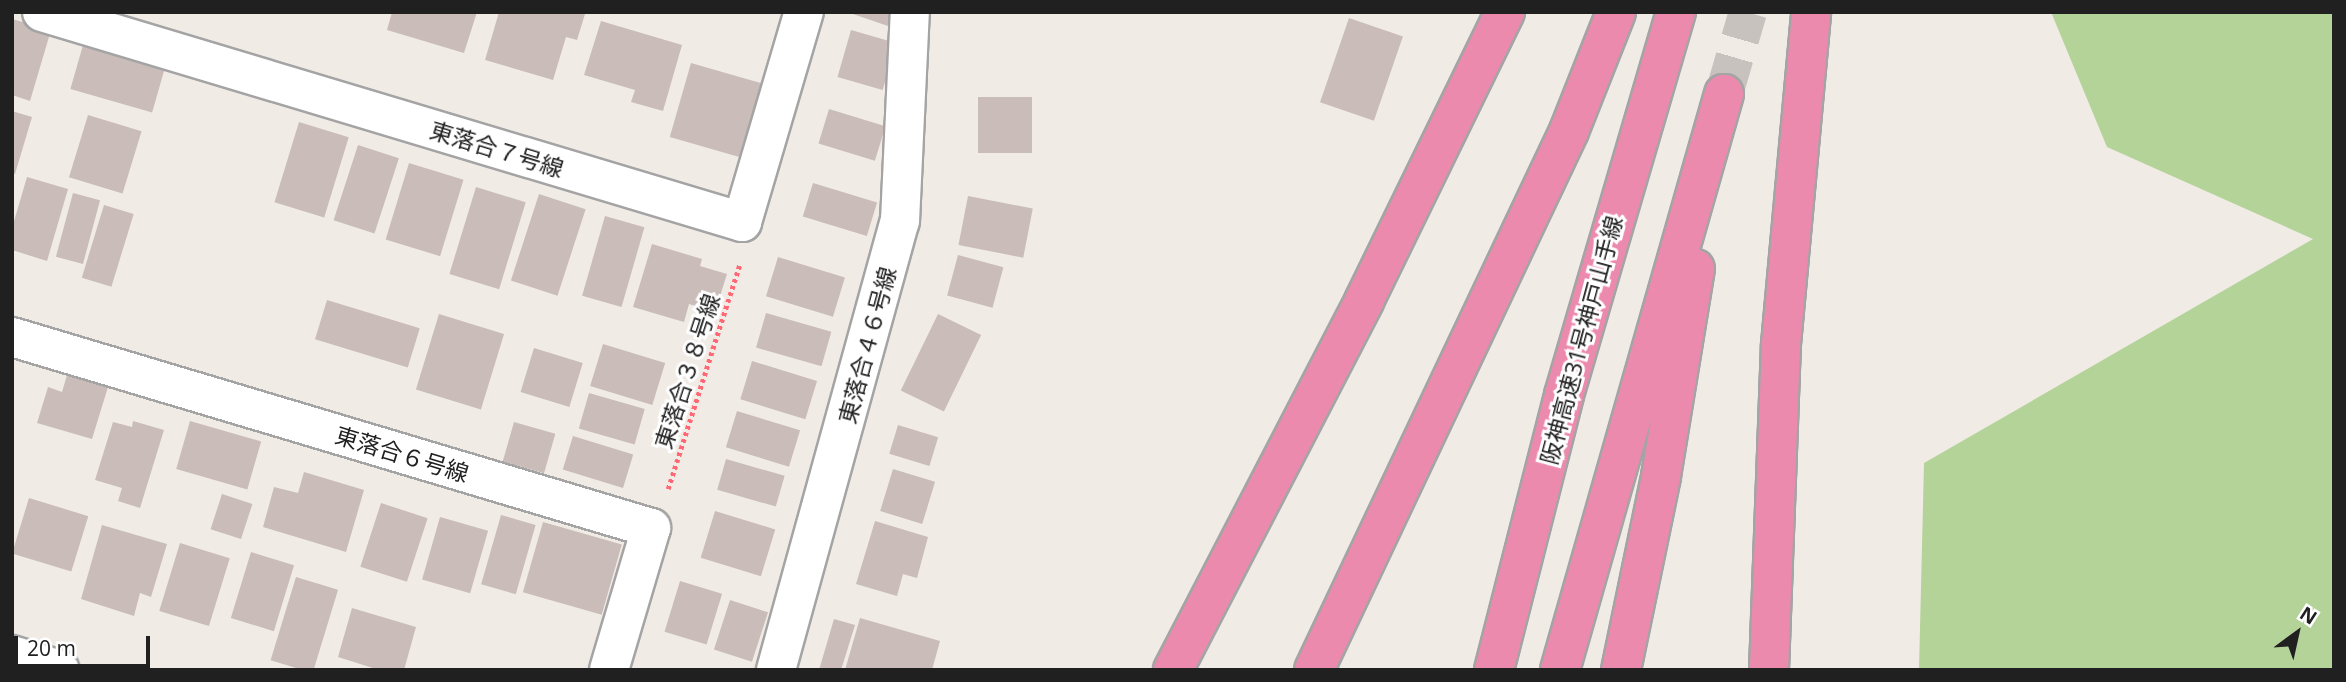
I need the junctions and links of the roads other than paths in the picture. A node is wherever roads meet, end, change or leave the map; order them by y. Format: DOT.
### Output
graph roads {
  1 [pos="42,12"];
  2 [pos="804,12"];
  3 [pos="910,12"];
  4 [pos="1505,12"];
  5 [pos="1616,12"];
  6 [pos="1676,12"];
  7 [pos="1811,12"];
  8 [pos="12,337"];
  9 [pos="12,655"];
  10 [pos="1176,666"];
  11 [pos="60,670"];
  12 [pos="609,670"];
  13 [pos="776,670"];
  14 [pos="1314,670"];
  15 [pos="1494,670"];
  16 [pos="1560,670"];
  17 [pos="1621,670"];
  18 [pos="1769,670"];
  1 -- 2 [label="street, 東落合７号線"];
  3 -- 13 [label="street, 東落合４６号線"];
  4 -- 10 [label="highway"];
  5 -- 14 [label="highway"];
  6 -- 15 [label="highway, 阪神高速31号神戸山手線"];
  7 -- 18 [label="highway"];
  8 -- 12 [label="street, 東落合６号線"];
  9 -- 11 [label="street"];
  16 -- 17 [label="highway"];
}
